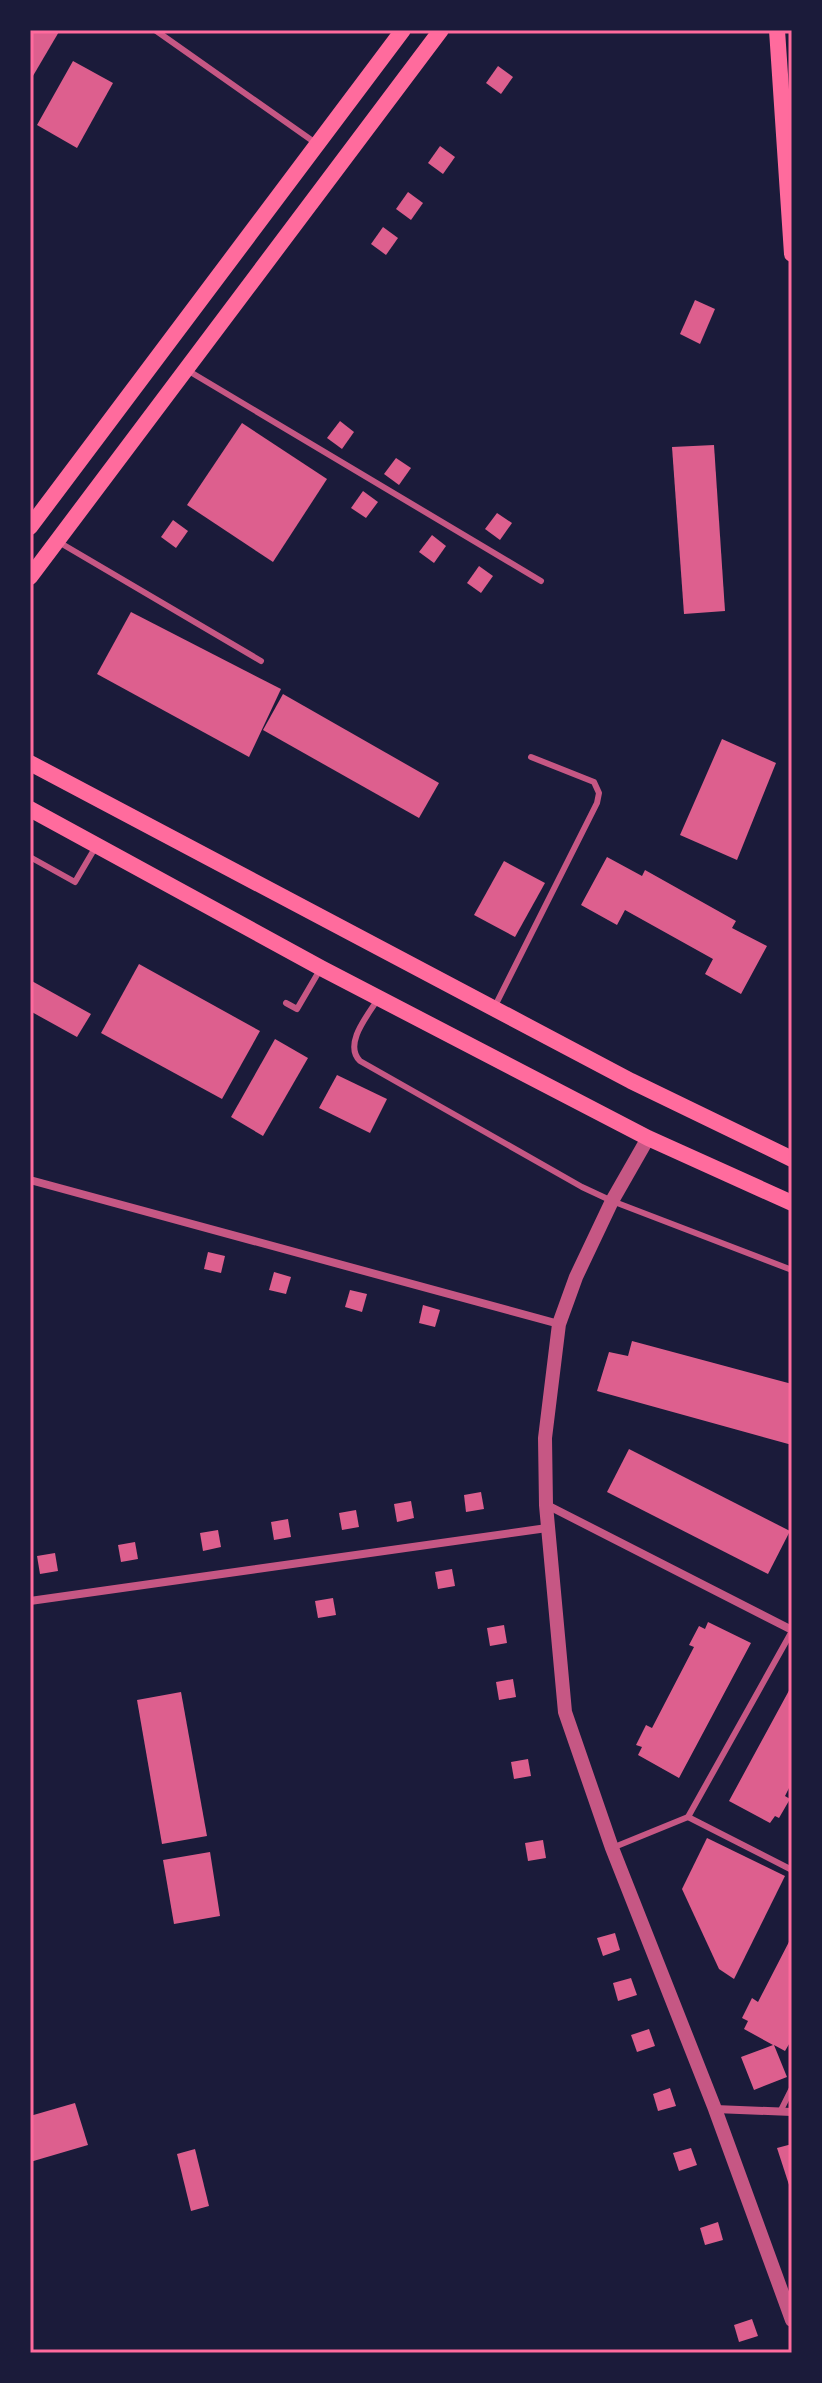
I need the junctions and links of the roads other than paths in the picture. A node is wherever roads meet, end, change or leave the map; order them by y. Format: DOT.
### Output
graph roads {
  1 [pos="155,30"];
  2 [pos="403,30"];
  3 [pos="441,30"];
  4 [pos="777,30"];
  5 [pos="317,144"];
  6 [pos="788,146"];
  7 [pos="792,254"];
  8 [pos="185,368"];
  9 [pos="30,527"];
  10 [pos="57,541"];
  11 [pos="30,577"];
  12 [pos="541,581"];
  13 [pos="261,661"];
  14 [pos="531,757"];
  15 [pos="30,763"];
  16 [pos="30,809"];
  17 [pos="97,845"];
  18 [pos="30,857"];
  19 [pos="321,968"];
  20 [pos="379,998"];
  21 [pos="286,1003"];
  22 [pos="494,1009"];
  23 [pos="648,1138"];
  24 [pos="792,1159"];
  25 [pos="30,1180"];
  26 [pos="612,1201"];
  27 [pos="792,1203"];
  28 [pos="792,1270"];
  29 [pos="559,1324"];
  30 [pos="546,1505"];
  31 [pos="547,1528"];
  32 [pos="30,1601"];
  33 [pos="792,1630"];
  34 [pos="688,1817"];
  35 [pos="612,1848"];
  36 [pos="792,1870"];
  37 [pos="792,2088"];
  38 [pos="715,2109"];
  39 [pos="781,2110"];
  40 [pos="792,2112"];
  41 [pos="792,2320"];
  1 -- 5 [label="lane"];
  2 -- 5 [label="main road"];
  3 -- 8 [label="main road"];
  4 -- 6 [label="main road"];
  5 -- 9 [label="main road"];
  6 -- 7 [label="main road"];
  8 -- 10 [label="main road"];
  8 -- 12 [label="lane"];
  10 -- 11 [label="main road"];
  10 -- 13 [label="lane"];
  14 -- 22 [label="lane"];
  15 -- 22 [label="main road"];
  16 -- 17 [label="main road"];
  17 -- 18 [label="lane"];
  17 -- 19 [label="main road"];
  19 -- 20 [label="main road"];
  19 -- 21 [label="lane"];
  20 -- 23 [label="main road"];
  20 -- 26 [label="lane"];
  22 -- 24 [label="main road"];
  23 -- 26 [label="street"];
  23 -- 27 [label="main road"];
  25 -- 29 [label="street"];
  26 -- 28 [label="lane"];
  26 -- 29 [label="street"];
  29 -- 30 [label="street"];
  30 -- 31 [label="street"];
  30 -- 33 [label="street"];
  31 -- 32 [label="street"];
  31 -- 35 [label="street"];
  33 -- 34 [label="lane"];
  34 -- 35 [label="lane"];
  34 -- 36 [label="lane"];
  35 -- 38 [label="street"];
  37 -- 39 [label="lane"];
  38 -- 39 [label="street"];
  38 -- 41 [label="street"];
  39 -- 40 [label="street"];
}
